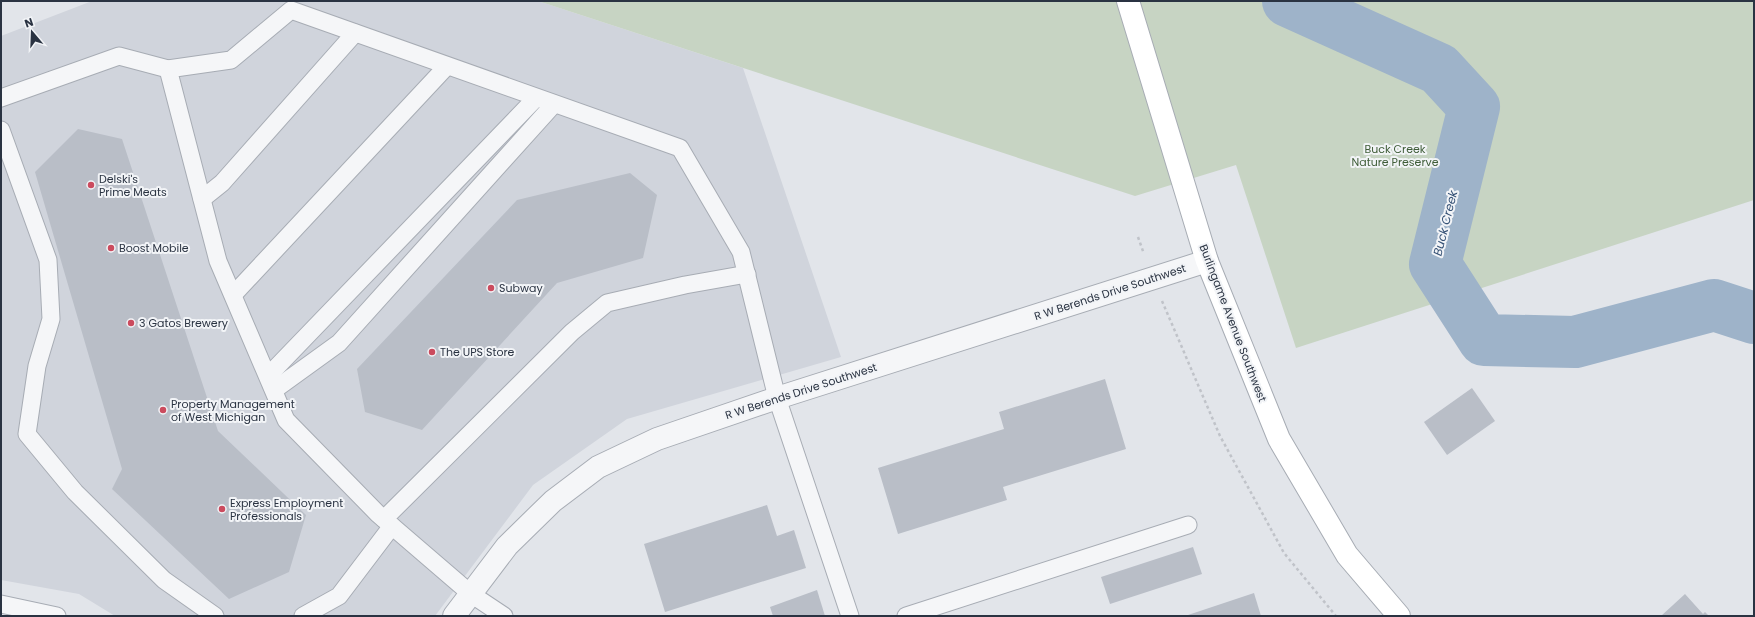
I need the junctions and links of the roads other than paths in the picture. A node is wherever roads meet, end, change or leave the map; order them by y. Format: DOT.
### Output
graph roads {
  1 [pos="1128,1"];
  2 [pos="290,6"];
  3 [pos="354,33"];
  4 [pos="447,66"];
  5 [pos="168,68"];
  6 [pos="1,98"];
  7 [pos="536,98"];
  8 [pos="554,104"];
  9 [pos="1,130"];
  10 [pos="202,199"];
  11 [pos="1206,261"];
  12 [pos="747,274"];
  13 [pos="233,295"];
  14 [pos="271,383"];
  15 [pos="778,398"];
  16 [pos="388,522"];
  17 [pos="1188,525"];
  18 [pos="471,594"];
  19 [pos="1,604"];
  20 [pos="57,616"];
  21 [pos="215,616"];
  22 [pos="303,616"];
  23 [pos="454,616"];
  24 [pos="504,616"];
  25 [pos="850,616"];
  26 [pos="906,616"];
  27 [pos="1399,616"];
  1 -- 11 [label="street, Burlingame Avenue Southwest"];
  2 -- 3 [label="lane"];
  2 -- 5 [label="lane"];
  3 -- 4 [label="lane"];
  3 -- 10 [label="lane"];
  4 -- 7 [label="lane"];
  4 -- 13 [label="lane"];
  5 -- 6 [label="lane"];
  5 -- 10 [label="lane"];
  7 -- 8 [label="lane"];
  7 -- 14 [label="lane"];
  8 -- 12 [label="lane"];
  8 -- 14 [label="lane"];
  9 -- 21 [label="lane"];
  10 -- 13 [label="lane"];
  11 -- 15 [label="street, R W Berends Drive Southwest"];
  11 -- 27 [label="street, Burlingame Avenue Southwest"];
  12 -- 15 [label="lane"];
  12 -- 16 [label="lane"];
  13 -- 14 [label="lane"];
  14 -- 16 [label="lane"];
  15 -- 18 [label="street, R W Berends Drive Southwest"];
  15 -- 25 [label="lane"];
  16 -- 18 [label="lane"];
  16 -- 22 [label="lane"];
  17 -- 26 [label="lane"];
  18 -- 23 [label="street, R W Berends Drive Southwest"];
  18 -- 24 [label="lane"];
  19 -- 20 [label="lane"];
}
